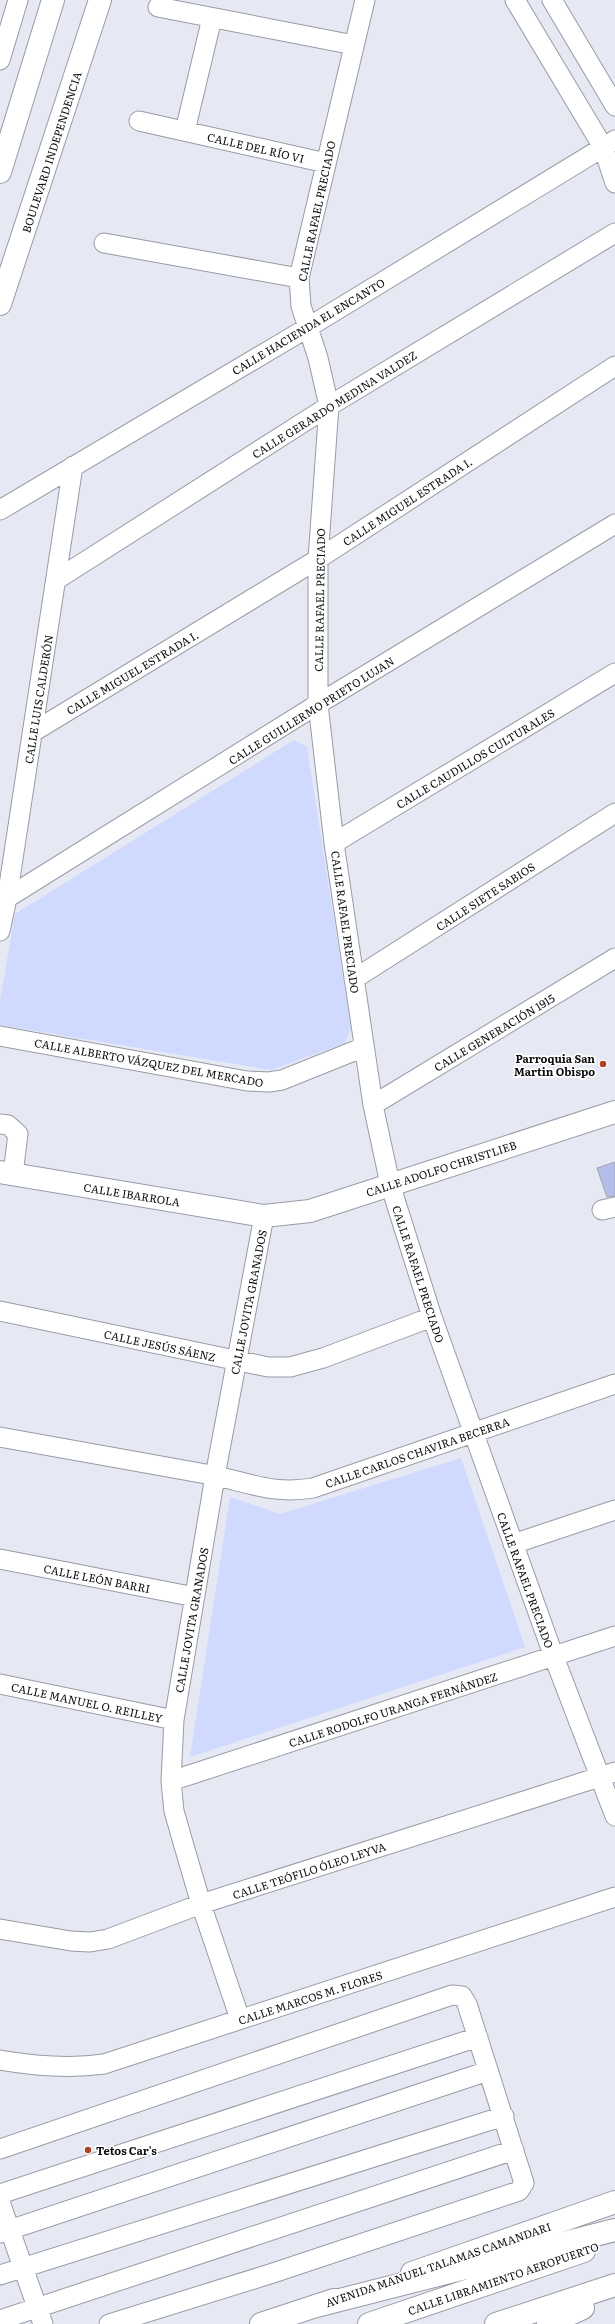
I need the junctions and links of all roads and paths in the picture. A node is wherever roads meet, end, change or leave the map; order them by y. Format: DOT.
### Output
graph roads {
  1 [pos="18,0"];
  2 [pos="53,0"];
  3 [pos="100,0"];
  4 [pos="365,0"];
  5 [pos="515,0"];
  6 [pos="552,0"];
  7 [pos="158,7"];
  8 [pos="212,18"];
  9 [pos="354,45"];
  10 [pos="0,60"];
  11 [pos="615,106"];
  12 [pos="139,121"];
  13 [pos="185,131"];
  14 [pos="609,144"];
  15 [pos="326,163"];
  16 [pos="0,172"];
  17 [pos="615,184"];
  18 [pos="615,233"];
  19 [pos="104,243"];
  20 [pos="299,278"];
  21 [pos="0,304"];
  22 [pos="307,328"];
  23 [pos="615,366"];
  24 [pos="329,406"];
  25 [pos="73,466"];
  26 [pos="0,510"];
  27 [pos="615,524"];
  28 [pos="318,559"];
  29 [pos="56,580"];
  30 [pos="615,673"];
  31 [pos="318,704"];
  32 [pos="32,732"];
  33 [pos="615,813"];
  34 [pos="334,843"];
  35 [pos="8,898"];
  36 [pos="0,931"];
  37 [pos="615,958"];
  38 [pos="354,980"];
  39 [pos="0,1036"];
  40 [pos="364,1047"];
  41 [pos="373,1105"];
  42 [pos="615,1112"];
  43 [pos="0,1124"];
  44 [pos="7,1173"];
  45 [pos="390,1184"];
  46 [pos="264,1216"];
  47 [pos="0,1311"];
  48 [pos="432,1317"];
  49 [pos="237,1362"];
  50 [pos="615,1384"];
  51 [pos="473,1432"];
  52 [pos="0,1437"];
  53 [pos="215,1476"];
  54 [pos="615,1510"];
  55 [pos="513,1544"];
  56 [pos="0,1559"];
  57 [pos="194,1597"];
  58 [pos="615,1636"];
  59 [pos="554,1657"];
  60 [pos="0,1684"];
  61 [pos="174,1720"];
  62 [pos="608,1775"];
  63 [pos="171,1780"];
  64 [pos="615,1816"];
  65 [pos="615,1897"];
  66 [pos="201,1904"];
  67 [pos="0,1929"];
  68 [pos="240,2019"];
  69 [pos="478,2037"];
  70 [pos="0,2060"];
  71 [pos="488,2071"];
  72 [pos="504,2116"];
  73 [pos="0,2149"];
  74 [pos="514,2150"];
  75 [pos="0,2194"];
  76 [pos="0,2202"];
  77 [pos="615,2202"];
  78 [pos="615,2230"];
  79 [pos="5,2231"];
  80 [pos="615,2241"];
  81 [pos="24,2269"];
  82 [pos="0,2275"];
  83 [pos="615,2285"];
  84 [pos="615,2294"];
  85 [pos="316,2306"];
  86 [pos="40,2316"];
  87 [pos="0,2320"];
  88 [pos="109,2324"];
  89 [pos="261,2324"];
  90 [pos="369,2324"];
  91 [pos="496,2324"];
  92 [pos="548,2324"];
  1 -- 10 [label="street"];
  2 -- 16 [label="main road"];
  3 -- 21 [label="main road, BOULEVARD INDEPENDENCIA"];
  4 -- 9 [label="street, CALLE RAFAEL PRECIADO"];
  5 -- 14 [label="street"];
  6 -- 11 [label="street"];
  7 -- 8 [label="street"];
  8 -- 9 [label="street"];
  8 -- 13 [label="street"];
  9 -- 15 [label="street, CALLE RAFAEL PRECIADO"];
  12 -- 13 [label="street, CALLE DEL RÍO VI"];
  13 -- 15 [label="street, CALLE DEL RÍO VI"];
  14 -- 17 [label="street"];
  14 -- 22 [label="street, CALLE HACIENDA EL ENCANTO"];
  15 -- 20 [label="street, CALLE RAFAEL PRECIADO"];
  18 -- 24 [label="street, CALLE GERARDO MEDINA VALDEZ"];
  19 -- 20 [label="street"];
  20 -- 22 [label="street, CALLE RAFAEL PRECIADO"];
  22 -- 24 [label="street, CALLE RAFAEL PRECIADO"];
  22 -- 25 [label="street, CALLE HACIENDA EL ENCANTO"];
  23 -- 28 [label="street, CALLE MIGUEL ESTRADA I."];
  24 -- 28 [label="street, CALLE RAFAEL PRECIADO"];
  24 -- 29 [label="street, CALLE GERARDO MEDINA VALDEZ"];
  25 -- 26 [label="street, CALLE HACIENDA EL ENCANTO"];
  25 -- 29 [label="street, CALLE LUIS CALDERÓN"];
  27 -- 31 [label="street, CALLE GUILLERMO PRIETO LUJAN"];
  28 -- 31 [label="street, CALLE RAFAEL PRECIADO"];
  28 -- 32 [label="street, CALLE MIGUEL ESTRADA I."];
  29 -- 32 [label="street, CALLE LUIS CALDERÓN"];
  30 -- 34 [label="street, CALLE CAUDILLOS CULTURALES"];
  31 -- 34 [label="street, CALLE RAFAEL PRECIADO"];
  31 -- 35 [label="street, CALLE GUILLERMO PRIETO LUJAN"];
  32 -- 35 [label="street, CALLE LUIS CALDERÓN"];
  33 -- 38 [label="street, CALLE SIETE SABIOS"];
  34 -- 38 [label="street, CALLE RAFAEL PRECIADO"];
  35 -- 36 [label="street, CALLE LUIS CALDERÓN"];
  37 -- 41 [label="street, CALLE GENERACIÓN 1915"];
  38 -- 40 [label="street, CALLE RAFAEL PRECIADO"];
  39 -- 40 [label="street, CALLE ALBERTO VÁZQUEZ DEL MERCADO"];
  40 -- 41 [label="street, CALLE RAFAEL PRECIADO"];
  41 -- 45 [label="street, CALLE RAFAEL PRECIADO"];
  42 -- 45 [label="main road, CALLE ADOLFO CHRISTLIEB"];
  43 -- 44 [label="street"];
  44 -- 46 [label="main road, CALLE IBARROLA"];
  45 -- 46 [label="main road, CALLE ADOLFO CHRISTLIEB"];
  45 -- 48 [label="street, CALLE RAFAEL PRECIADO"];
  46 -- 49 [label="street, CALLE JOVITA GRANADOS"];
  47 -- 49 [label="street, CALLE JESÚS SÁENZ"];
  48 -- 49 [label="street, CALLE JESÚS SÁENZ"];
  48 -- 51 [label="street, CALLE RAFAEL PRECIADO"];
  49 -- 53 [label="street, CALLE JOVITA GRANADOS"];
  50 -- 51 [label="street, CALLE CARLOS CHAVIRA BECERRA"];
  51 -- 53 [label="street, CALLE CARLOS CHAVIRA BECERRA"];
  51 -- 55 [label="street, CALLE RAFAEL PRECIADO"];
  52 -- 53 [label="street"];
  53 -- 57 [label="street, CALLE JOVITA GRANADOS"];
  54 -- 55 [label="street"];
  55 -- 59 [label="street, CALLE RAFAEL PRECIADO"];
  56 -- 57 [label="street, CALLE LEÓN BARRI"];
  57 -- 61 [label="street, CALLE JOVITA GRANADOS"];
  58 -- 59 [label="street, CALLE RODOLFO URANGA FERNÁNDEZ"];
  59 -- 62 [label="street, CALLE RAFAEL PRECIADO"];
  59 -- 63 [label="street, CALLE RODOLFO URANGA FERNÁNDEZ"];
  60 -- 61 [label="street, CALLE MANUEL O. REILLEY"];
  61 -- 63 [label="street, CALLE JOVITA GRANADOS"];
  62 -- 64 [label="street, CALLE RAFAEL PRECIADO"];
  62 -- 66 [label="street, CALLE TEÓFILO ÓLEO LEYVA"];
  63 -- 66 [label="street, CALLE JOVITA GRANADOS"];
  65 -- 68 [label="street, CALLE MARCOS M. FLORES"];
  66 -- 67 [label="street, CALLE TEÓFILO ÓLEO LEYVA"];
  66 -- 68 [label="street, CALLE JOVITA GRANADOS"];
  68 -- 70 [label="street, CALLE MARCOS M. FLORES"];
  69 -- 71 [label="street"];
  69 -- 73 [label="street"];
  69 -- 75 [label="street"];
  71 -- 72 [label="street"];
  71 -- 79 [label="street"];
  72 -- 74 [label="street"];
  72 -- 81 [label="street"];
  74 -- 86 [label="street"];
  74 -- 88 [label="street"];
  76 -- 79 [label="street"];
  77 -- 85 [label="main road, AVENIDA MANUEL TALAMAS CAMANDARI"];
  78 -- 85 [label="main road"];
  79 -- 81 [label="street"];
  80 -- 90 [label="main road, CALLE LIBRAMIENTO AEROPUERTO"];
  81 -- 82 [label="street"];
  81 -- 86 [label="street"];
  83 -- 91 [label="main road"];
  84 -- 92 [label="main road"];
  85 -- 89 [label="main road, AVENIDA MANUEL TALAMAS CAMANDARI"];
  86 -- 87 [label="street"];
}
